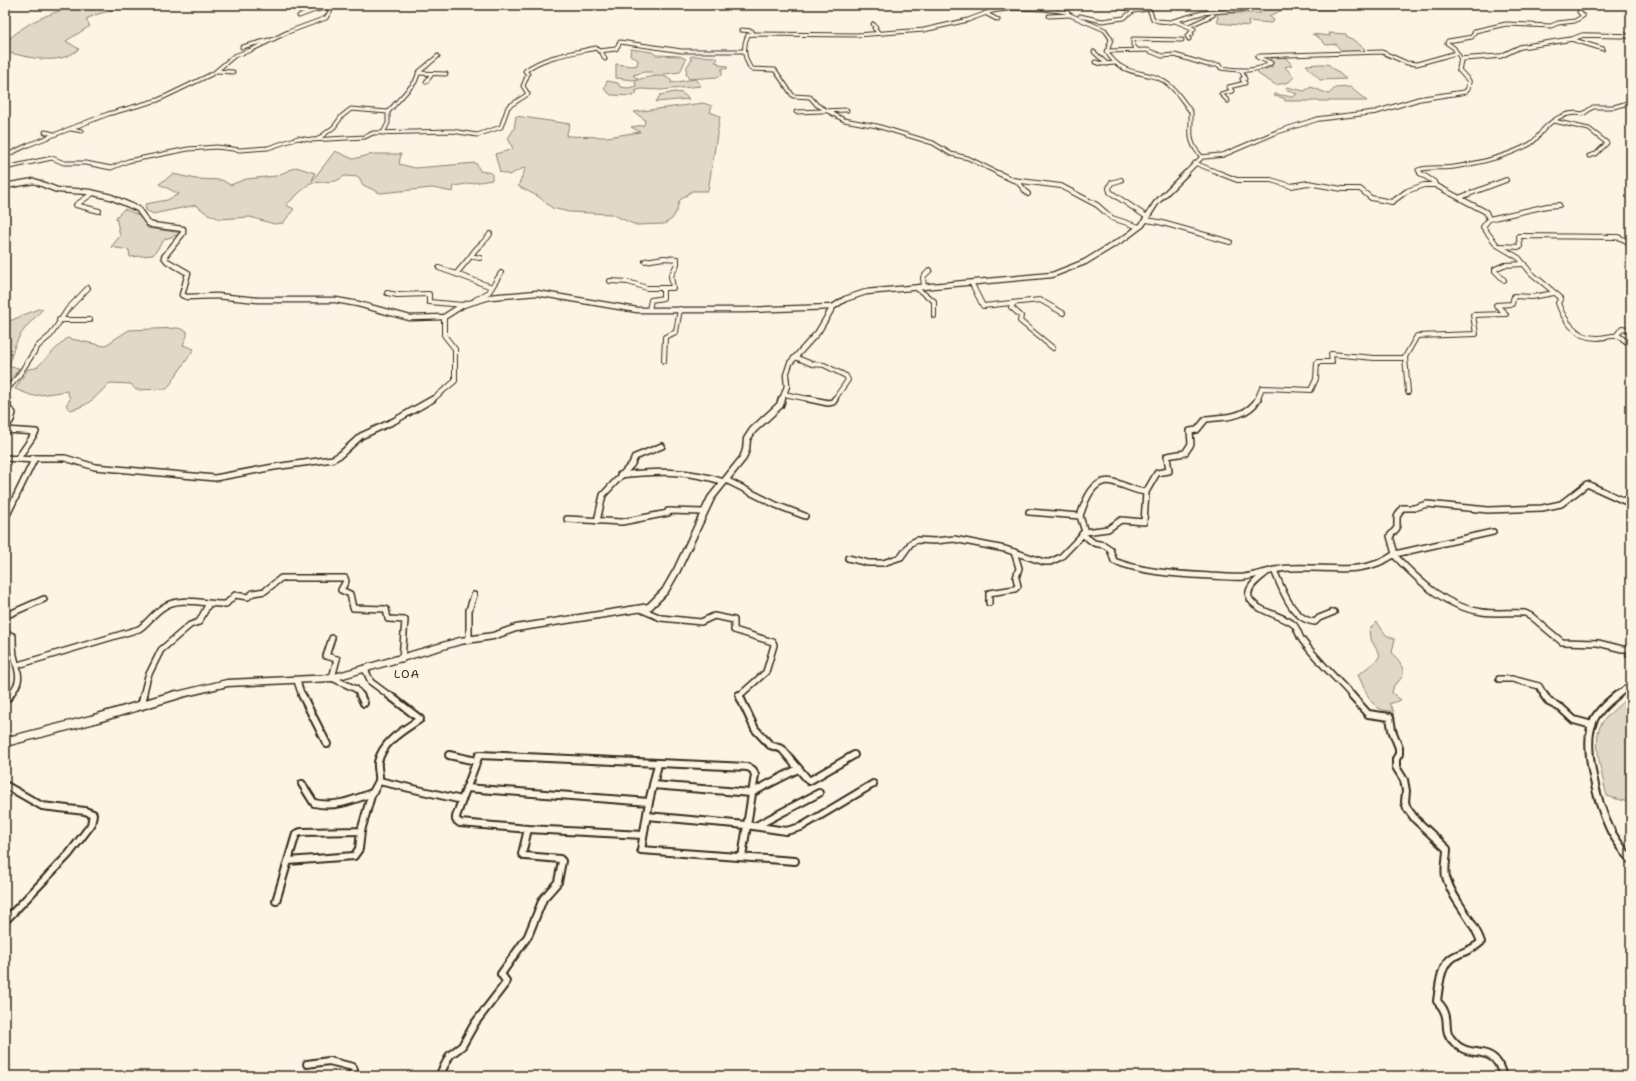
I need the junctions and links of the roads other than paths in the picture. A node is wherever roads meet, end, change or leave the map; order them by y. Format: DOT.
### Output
graph roads {
  1 [pos="1057,5"];
  2 [pos="1111,5"];
  3 [pos="1154,5"];
  4 [pos="1600,5"];
  5 [pos="333,6"];
  6 [pos="1149,9"];
  7 [pos="1247,9"];
  8 [pos="1067,12"];
  9 [pos="1133,12"];
  10 [pos="1217,13"];
  11 [pos="985,14"];
  12 [pos="1071,15"];
  13 [pos="299,16"];
  14 [pos="1049,16"];
  15 [pos="998,20"];
  16 [pos="1172,20"];
  17 [pos="873,24"];
  18 [pos="1191,27"];
  19 [pos="741,30"];
  20 [pos="879,33"];
  21 [pos="752,34"];
  22 [pos="1631,36"];
  23 [pos="1189,38"];
  24 [pos="1570,39"];
  25 [pos="274,40"];
  26 [pos="1182,40"];
  27 [pos="242,47"];
  28 [pos="1604,49"];
  29 [pos="601,50"];
  30 [pos="1137,50"];
  31 [pos="743,51"];
  32 [pos="1106,51"];
  33 [pos="1094,52"];
  34 [pos="1456,53"];
  35 [pos="438,56"];
  36 [pos="605,59"];
  37 [pos="1460,59"];
  38 [pos="1095,62"];
  39 [pos="1116,63"];
  40 [pos="1107,64"];
  41 [pos="1241,70"];
  42 [pos="217,71"];
  43 [pos="233,72"];
  44 [pos="418,73"];
  45 [pos="432,74"];
  46 [pos="446,74"];
  47 [pos="426,82"];
  48 [pos="1228,101"];
  49 [pos="1631,102"];
  50 [pos="824,110"];
  51 [pos="846,110"];
  52 [pos="388,112"];
  53 [pos="796,112"];
  54 [pos="1554,121"];
  55 [pos="71,129"];
  56 [pos="82,131"];
  57 [pos="45,132"];
  58 [pos="383,133"];
  59 [pos="55,135"];
  60 [pos="318,139"];
  61 [pos="5,156"];
  62 [pos="1589,156"];
  63 [pos="1202,157"];
  64 [pos="1195,163"];
  65 [pos="5,168"];
  66 [pos="1121,180"];
  67 [pos="1506,180"];
  68 [pos="1017,182"];
  69 [pos="1435,185"];
  70 [pos="5,186"];
  71 [pos="94,193"];
  72 [pos="1028,194"];
  73 [pos="1461,197"];
  74 [pos="1559,205"];
  75 [pos="99,211"];
  76 [pos="1147,219"];
  77 [pos="1489,219"];
  78 [pos="1139,227"];
  79 [pos="490,234"];
  80 [pos="1230,242"];
  81 [pos="1631,243"];
  82 [pos="1497,245"];
  83 [pos="471,256"];
  84 [pos="480,258"];
  85 [pos="645,261"];
  86 [pos="1524,264"];
  87 [pos="439,268"];
  88 [pos="930,270"];
  89 [pos="501,273"];
  90 [pos="456,274"];
  91 [pos="1504,280"];
  92 [pos="610,281"];
  93 [pos="972,284"];
  94 [pos="492,287"];
  95 [pos="924,287"];
  96 [pos="88,288"];
  97 [pos="916,288"];
  98 [pos="663,289"];
  99 [pos="387,293"];
  100 [pos="1557,294"];
  101 [pos="474,301"];
  102 [pos="1014,303"];
  103 [pos="463,305"];
  104 [pos="833,307"];
  105 [pos="680,309"];
  106 [pos="649,310"];
  107 [pos="1063,313"];
  108 [pos="934,316"];
  109 [pos="444,317"];
  110 [pos="59,320"];
  111 [pos="90,320"];
  112 [pos="1631,330"];
  113 [pos="1616,336"];
  114 [pos="1631,345"];
  115 [pos="1053,348"];
  116 [pos="795,357"];
  117 [pos="1405,358"];
  118 [pos="664,361"];
  119 [pos="5,392"];
  120 [pos="1408,392"];
  121 [pos="784,394"];
  122 [pos="8,405"];
  123 [pos="5,429"];
  124 [pos="662,446"];
  125 [pos="5,458"];
  126 [pos="18,458"];
  127 [pos="33,458"];
  128 [pos="620,475"];
  129 [pos="725,481"];
  130 [pos="1146,492"];
  131 [pos="1631,504"];
  132 [pos="704,512"];
  133 [pos="1029,512"];
  134 [pos="805,516"];
  135 [pos="1080,516"];
  136 [pos="5,518"];
  137 [pos="566,520"];
  138 [pos="596,521"];
  139 [pos="1493,532"];
  140 [pos="1084,533"];
  141 [pos="1014,552"];
  142 [pos="1395,555"];
  143 [pos="848,558"];
  144 [pos="1274,570"];
  145 [pos="1266,573"];
  146 [pos="474,595"];
  147 [pos="44,599"];
  148 [pos="989,603"];
  149 [pos="208,604"];
  150 [pos="640,609"];
  151 [pos="1334,612"];
  152 [pos="5,616"];
  153 [pos="5,628"];
  154 [pos="332,638"];
  155 [pos="469,639"];
  156 [pos="1630,653"];
  157 [pos="402,659"];
  158 [pos="18,665"];
  159 [pos="365,669"];
  160 [pos="332,678"];
  161 [pos="1499,679"];
  162 [pos="294,680"];
  163 [pos="1631,684"];
  164 [pos="5,700"];
  165 [pos="364,703"];
  166 [pos="141,706"];
  167 [pos="1592,725"];
  168 [pos="5,742"];
  169 [pos="327,744"];
  170 [pos="449,755"];
  171 [pos="854,755"];
  172 [pos="476,761"];
  173 [pos="658,764"];
  174 [pos="798,769"];
  175 [pos="379,781"];
  176 [pos="302,784"];
  177 [pos="873,784"];
  178 [pos="5,785"];
  179 [pos="653,785"];
  180 [pos="466,788"];
  181 [pos="372,792"];
  182 [pos="751,793"];
  183 [pos="819,793"];
  184 [pos="462,800"];
  185 [pos="649,802"];
  186 [pos="647,816"];
  187 [pos="746,825"];
  188 [pos="755,826"];
  189 [pos="528,829"];
  190 [pos="362,831"];
  191 [pos="643,836"];
  192 [pos="742,858"];
  193 [pos="1631,860"];
  194 [pos="288,861"];
  195 [pos="794,861"];
  196 [pos="276,901"];
  197 [pos="6,919"];
  198 [pos="308,1064"];
  199 [pos="351,1076"];
  200 [pos="439,1076"];
  201 [pos="1503,1076"];
  1 -- 8 [label="street"];
  2 -- 9 [label="street"];
  3 -- 6 [label="street"];
  4 -- 34 [label="street"];
  5 -- 13 [label="street"];
  5 -- 25 [label="street"];
  6 -- 9 [label="street"];
  6 -- 16 [label="street"];
  7 -- 10 [label="street"];
  8 -- 11 [label="street"];
  8 -- 12 [label="street"];
  9 -- 12 [label="street"];
  10 -- 16 [label="street"];
  10 -- 18 [label="street"];
  11 -- 15 [label="street"];
  11 -- 20 [label="street"];
  12 -- 14 [label="street"];
  12 -- 32 [label="street"];
  16 -- 18 [label="street"];
  17 -- 20 [label="street"];
  18 -- 23 [label="street"];
  19 -- 21 [label="street"];
  20 -- 21 [label="street"];
  21 -- 31 [label="street"];
  22 -- 24 [label="street"];
  24 -- 28 [label="street"];
  24 -- 37 [label="street"];
  25 -- 27 [label="street"];
  25 -- 42 [label="street"];
  26 -- 30 [label="street"];
  29 -- 31 [label="street"];
  29 -- 36 [label="street"];
  29 -- 58 [label="street"];
  30 -- 32 [label="street"];
  30 -- 41 [label="street"];
  31 -- 50 [label="street"];
  32 -- 39 [label="street"];
  33 -- 40 [label="street"];
  34 -- 37 [label="street"];
  34 -- 41 [label="street"];
  35 -- 44 [label="street"];
  37 -- 63 [label="street"];
  38 -- 40 [label="street"];
  39 -- 40 [label="street"];
  39 -- 63 [label="street"];
  41 -- 48 [label="street"];
  42 -- 43 [label="street"];
  42 -- 55 [label="street"];
  44 -- 45 [label="street"];
  44 -- 52 [label="street"];
  45 -- 46 [label="street"];
  45 -- 47 [label="street"];
  49 -- 54 [label="street"];
  50 -- 51 [label="street"];
  50 -- 53 [label="street"];
  50 -- 68 [label="street"];
  52 -- 58 [label="street"];
  52 -- 60 [label="street"];
  54 -- 62 [label="street"];
  54 -- 69 [label="street"];
  55 -- 56 [label="street"];
  55 -- 59 [label="street"];
  57 -- 59 [label="street"];
  58 -- 60 [label="street"];
  59 -- 61 [label="street"];
  60 -- 65 [label="street"];
  63 -- 64 [label="street"];
  64 -- 69 [label="street"];
  64 -- 76 [label="street"];
  66 -- 76 [label="street"];
  67 -- 73 [label="street"];
  68 -- 72 [label="street"];
  68 -- 78 [label="street"];
  69 -- 73 [label="street"];
  70 -- 71 [label="street"];
  71 -- 75 [label="street"];
  71 -- 109 [label="street"];
  73 -- 77 [label="street"];
  74 -- 77 [label="street"];
  76 -- 78 [label="street"];
  76 -- 80 [label="street"];
  77 -- 82 [label="street"];
  78 -- 93 [label="street"];
  79 -- 83 [label="street"];
  81 -- 82 [label="street"];
  82 -- 86 [label="street"];
  83 -- 84 [label="street"];
  83 -- 90 [label="street"];
  85 -- 98 [label="street"];
  86 -- 91 [label="street"];
  86 -- 100 [label="street"];
  87 -- 90 [label="street"];
  88 -- 95 [label="street"];
  89 -- 94 [label="street"];
  90 -- 94 [label="street"];
  92 -- 98 [label="street"];
  93 -- 95 [label="street"];
  93 -- 102 [label="street"];
  94 -- 101 [label="street"];
  95 -- 97 [label="street"];
  96 -- 110 [label="street"];
  97 -- 104 [label="street"];
  97 -- 108 [label="street"];
  98 -- 106 [label="street"];
  99 -- 103 [label="street"];
  100 -- 113 [label="street"];
  100 -- 117 [label="street"];
  101 -- 103 [label="street"];
  101 -- 106 [label="street"];
  102 -- 107 [label="street"];
  102 -- 115 [label="street"];
  103 -- 109 [label="street"];
  104 -- 105 [label="street"];
  104 -- 116 [label="street"];
  105 -- 106 [label="street"];
  105 -- 118 [label="street"];
  109 -- 127 [label="street"];
  110 -- 111 [label="street"];
  110 -- 119 [label="street"];
  112 -- 113 [label="street"];
  113 -- 114 [label="street"];
  116 -- 121 [label="street"];
  116 -- 121 [label="street"];
  117 -- 120 [label="street"];
  117 -- 130 [label="street"];
  121 -- 129 [label="street"];
  122 -- 123 [label="street"];
  123 -- 126 [label="street"];
  124 -- 128 [label="street"];
  125 -- 126 [label="street"];
  126 -- 127 [label="street"];
  127 -- 136 [label="street"];
  128 -- 129 [label="street"];
  128 -- 138 [label="street"];
  129 -- 132 [label="street"];
  129 -- 134 [label="street"];
  130 -- 135 [label="street"];
  130 -- 140 [label="street"];
  131 -- 142 [label="street"];
  132 -- 138 [label="street"];
  132 -- 150 [label="street"];
  133 -- 135 [label="street"];
  135 -- 140 [label="street"];
  137 -- 138 [label="street"];
  139 -- 142 [label="street"];
  140 -- 141 [label="street"];
  140 -- 145 [label="street"];
  141 -- 143 [label="street"];
  141 -- 148 [label="street"];
  142 -- 144 [label="street"];
  142 -- 156 [label="street"];
  144 -- 145 [label="street"];
  144 -- 151 [label="street"];
  145 -- 201 [label="street"];
  146 -- 155 [label="street"];
  147 -- 152 [label="street"];
  149 -- 157 [label="street"];
  149 -- 158 [label="street"];
  149 -- 166 [label="street"];
  150 -- 155 [label="street"];
  150 -- 174 [label="street"];
  153 -- 158 [label="street"];
  154 -- 160 [label="street"];
  155 -- 157 [label="street"];
  157 -- 159 [label="street"];
  158 -- 164 [label="street"];
  159 -- 160 [label="street"];
  159 -- 175 [label="street"];
  160 -- 162 [label="street"];
  160 -- 165 [label="street"];
  161 -- 167 [label="street"];
  162 -- 166 [label="street"];
  162 -- 169 [label="street"];
  163 -- 167 [label="street"];
  166 -- 168 [label="street"];
  167 -- 193 [label="street"];
  170 -- 172 [label="street"];
  171 -- 174 [label="street"];
  172 -- 173 [label="street"];
  172 -- 180 [label="street"];
  173 -- 179 [label="street"];
  173 -- 182 [label="street"];
  174 -- 182 [label="street"];
  175 -- 181 [label="street"];
  175 -- 184 [label="street"];
  176 -- 181 [label="street"];
  177 -- 188 [label="street"];
  178 -- 197 [label="street"];
  179 -- 182 [label="street"];
  179 -- 185 [label="street"];
  180 -- 184 [label="street"];
  180 -- 185 [label="street"];
  181 -- 190 [label="street"];
  182 -- 187 [label="street"];
  183 -- 188 [label="street"];
  184 -- 189 [label="street"];
  185 -- 186 [label="street"];
  186 -- 187 [label="street"];
  186 -- 191 [label="street"];
  187 -- 188 [label="street"];
  187 -- 192 [label="street"];
  189 -- 191 [label="street"];
  189 -- 200 [label="street"];
  190 -- 194 [label="street"];
  190 -- 194 [label="street"];
  191 -- 192 [label="street"];
  192 -- 195 [label="street"];
  194 -- 196 [label="street"];
  198 -- 199 [label="street"];
}
